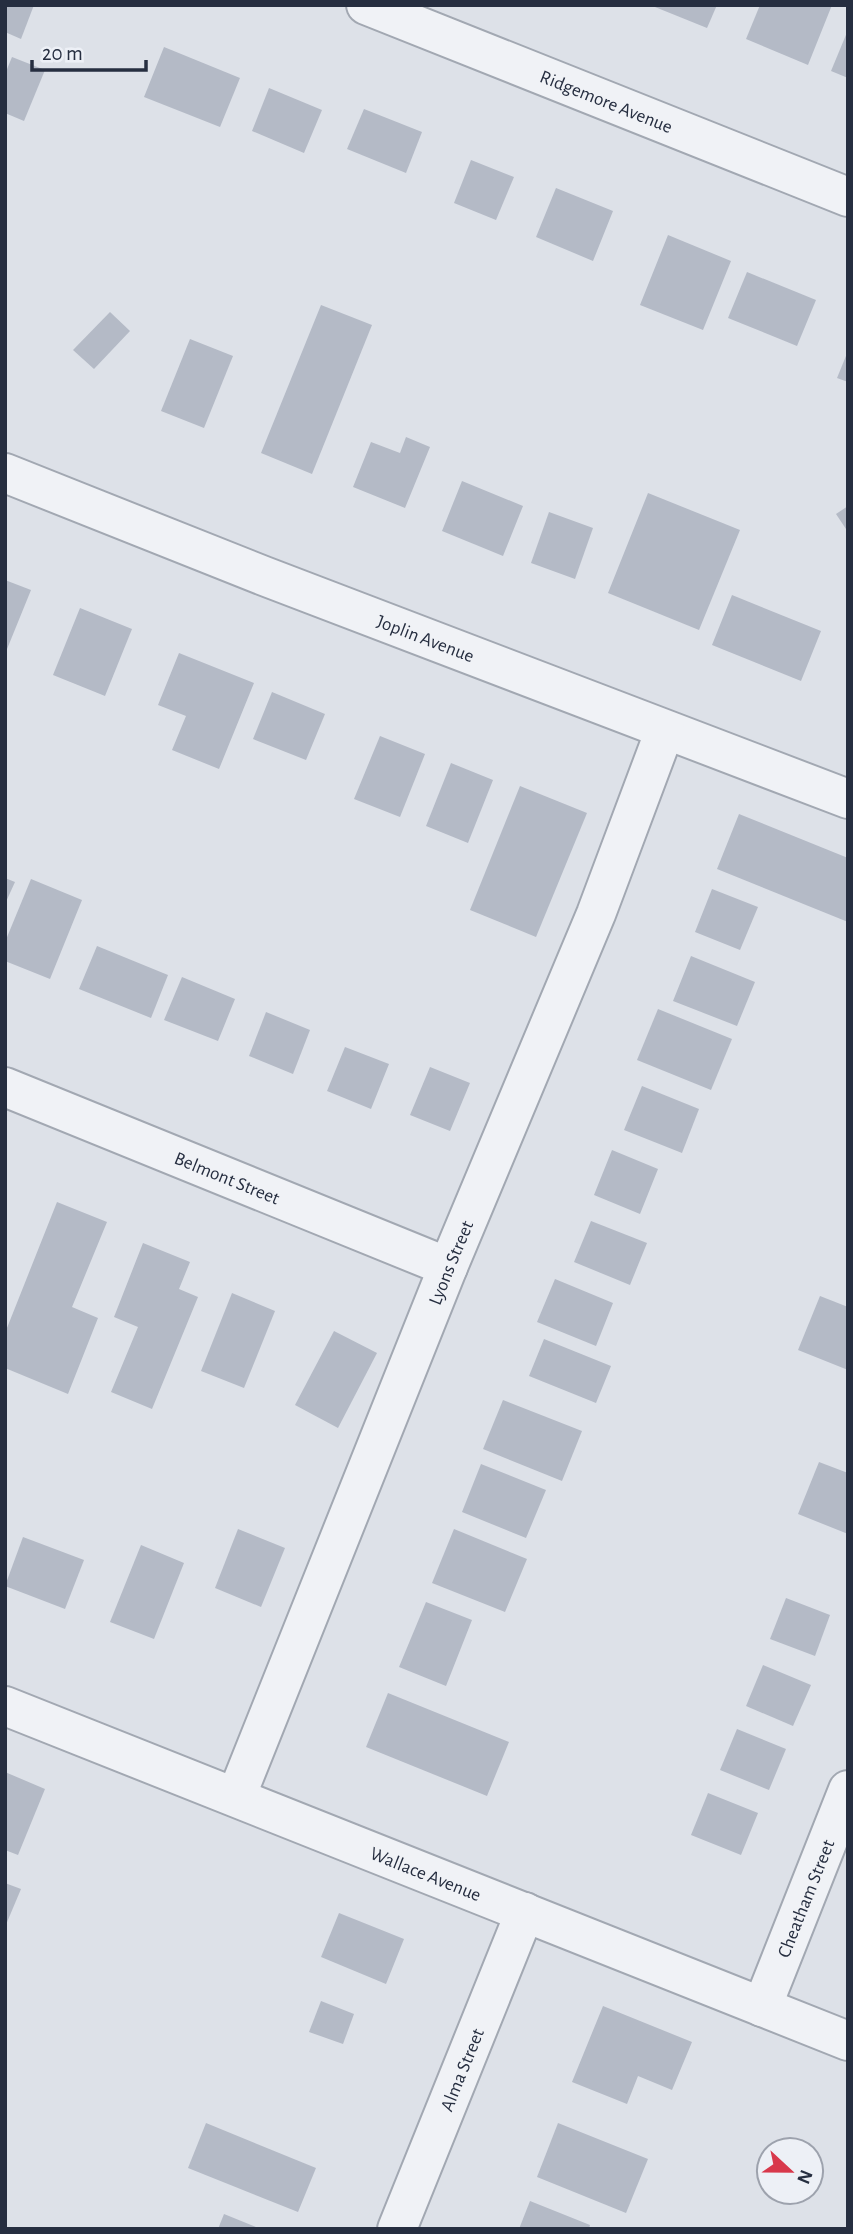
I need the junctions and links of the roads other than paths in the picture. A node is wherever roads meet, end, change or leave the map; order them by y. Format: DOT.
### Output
graph roads {
  1 [pos="366,5"];
  2 [pos="848,197"];
  3 [pos="5,473"];
  4 [pos="665,730"];
  5 [pos="848,799"];
  6 [pos="5,1087"];
  7 [pos="447,1267"];
  8 [pos="5,1706"];
  9 [pos="848,1790"];
  10 [pos="236,1797"];
  11 [pos="525,1912"];
  12 [pos="762,2007"];
  13 [pos="848,2041"];
  14 [pos="397,2229"];
  1 -- 2 [label="street, Ridgemore Avenue"];
  3 -- 4 [label="street, Joplin Avenue"];
  4 -- 5 [label="street, Joplin Avenue"];
  4 -- 7 [label="street, Lyons Street"];
  6 -- 7 [label="street, Belmont Street"];
  7 -- 10 [label="street, Lyons Street"];
  8 -- 10 [label="street, Wallace Avenue"];
  9 -- 12 [label="street, Cheatham Street"];
  10 -- 11 [label="street, Wallace Avenue"];
  11 -- 12 [label="street, Wallace Avenue"];
  11 -- 14 [label="street, Alma Street"];
  12 -- 13 [label="street, Wallace Avenue"];
}
